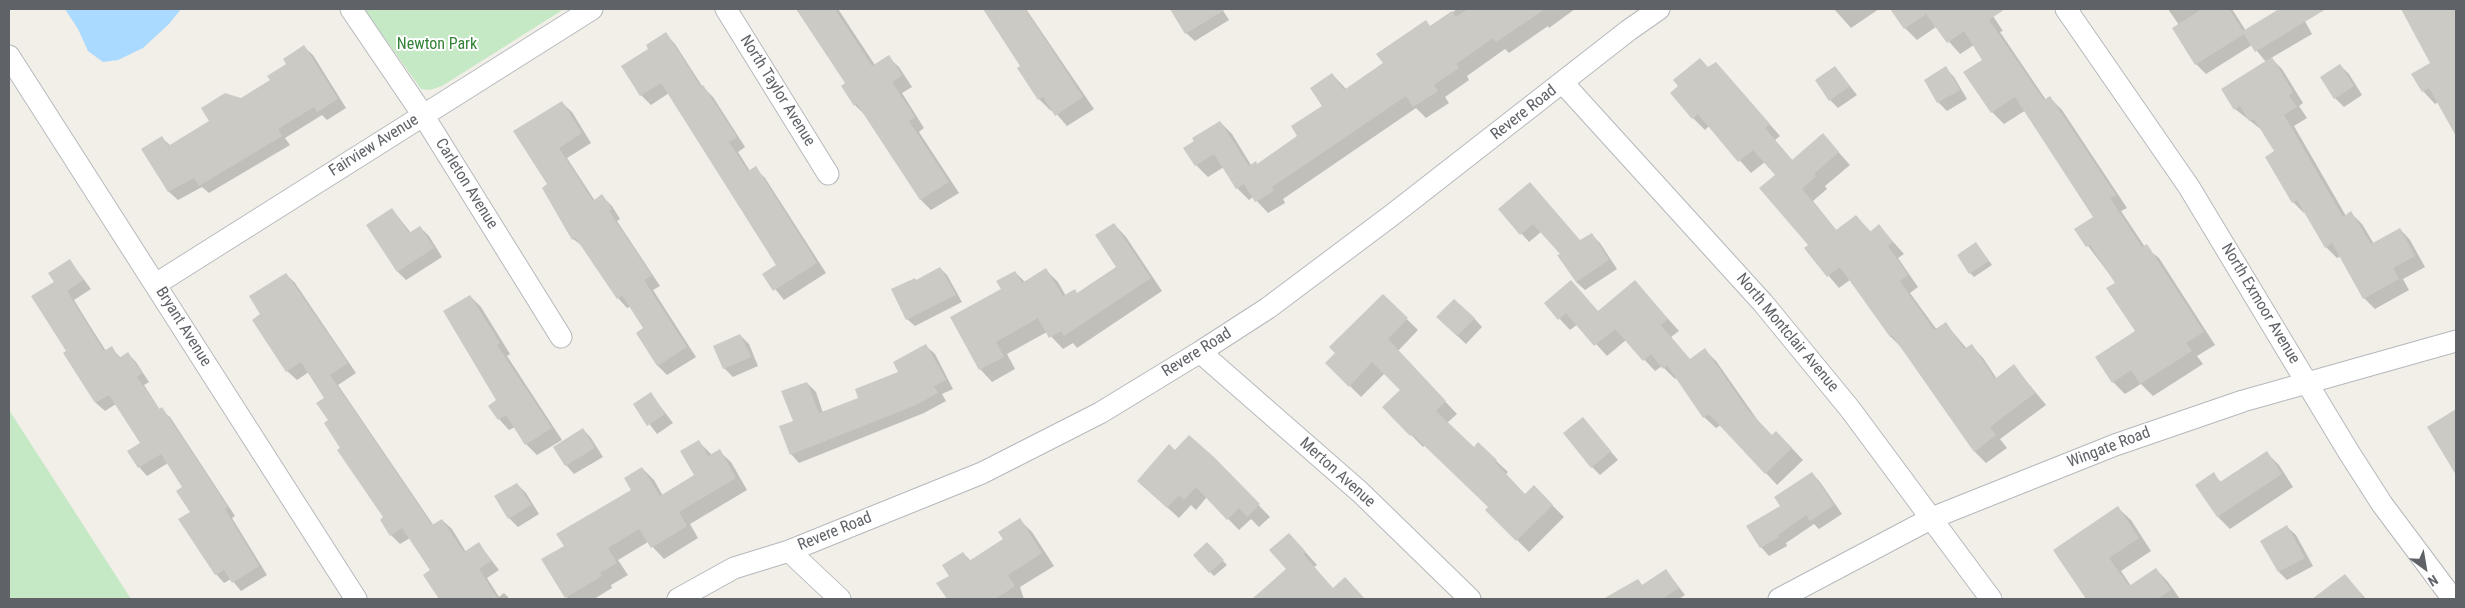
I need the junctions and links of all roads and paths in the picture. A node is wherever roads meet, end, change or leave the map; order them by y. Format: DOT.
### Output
graph roads {
  1 [pos="351,9"];
  2 [pos="592,9"];
  3 [pos="726,9"];
  4 [pos="1659,9"];
  5 [pos="2066,9"];
  6 [pos="9,56"];
  7 [pos="1564,82"];
  8 [pos="423,115"];
  9 [pos="828,174"];
  10 [pos="156,284"];
  11 [pos="561,337"];
  12 [pos="2456,341"];
  13 [pos="1200,352"];
  14 [pos="2307,382"];
  15 [pos="1932,518"];
  16 [pos="788,551"];
  17 [pos="356,599"];
  18 [pos="678,599"];
  19 [pos="840,599"];
  20 [pos="1470,599"];
  21 [pos="1779,599"];
  22 [pos="1991,599"];
  23 [pos="2453,599"];
  1 -- 8 [label="street, Carleton Avenue"];
  2 -- 8 [label="street, Fairview Avenue"];
  3 -- 9 [label="street, North Taylor Avenue"];
  4 -- 7 [label="street, Revere Road"];
  5 -- 14 [label="street, North Exmoor Avenue"];
  6 -- 10 [label="street, Bryant Avenue"];
  7 -- 13 [label="street, Revere Road"];
  7 -- 15 [label="street, North Montclair Avenue"];
  8 -- 10 [label="street, Fairview Avenue"];
  8 -- 11 [label="street, Carleton Avenue"];
  10 -- 17 [label="street, Bryant Avenue"];
  12 -- 14 [label="street, Wingate Road"];
  13 -- 16 [label="street, Revere Road"];
  13 -- 20 [label="street, Merton Avenue"];
  14 -- 15 [label="street, Wingate Road"];
  14 -- 23 [label="street, North Exmoor Avenue"];
  15 -- 21 [label="street, Wingate Road"];
  15 -- 22 [label="street, North Montclair Avenue"];
  16 -- 18 [label="street, Revere Road"];
  16 -- 19 [label="street"];
}
